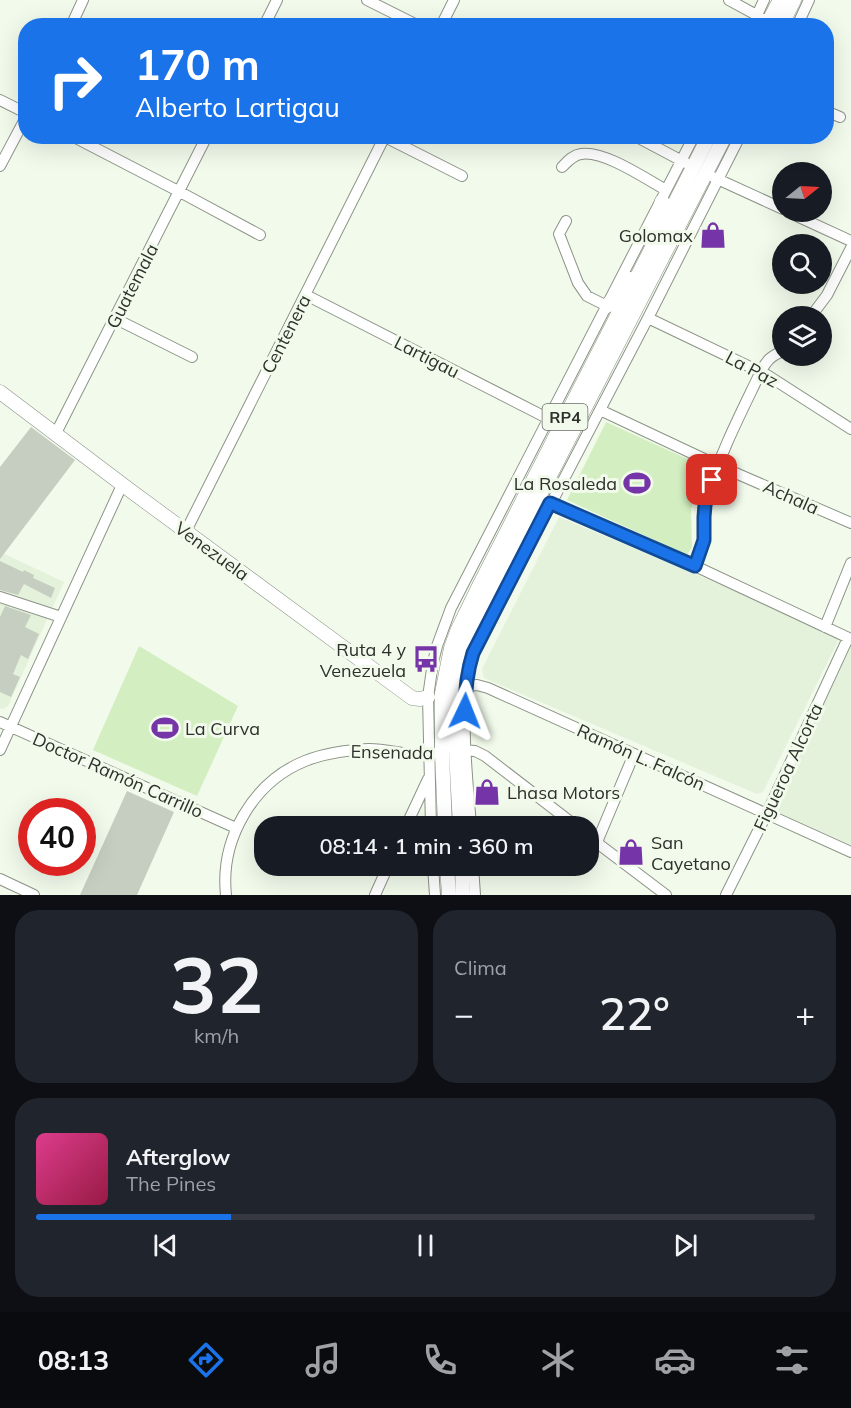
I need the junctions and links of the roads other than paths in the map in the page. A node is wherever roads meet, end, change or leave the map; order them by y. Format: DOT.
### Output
graph roads {
  1 [pos="83,0"];
  2 [pos="277,0"];
  3 [pos="368,0"];
  4 [pos="454,0"];
  5 [pos="729,0"];
  6 [pos="764,0"];
  7 [pos="780,0"];
  8 [pos="794,0"];
  9 [pos="809,0"];
  10 [pos="75,18"];
  11 [pos="268,18"];
  12 [pos="403,18"];
  13 [pos="445,18"];
  14 [pos="761,18"];
  15 [pos="769,18"];
  16 [pos="772,18"];
  17 [pos="775,18"];
  18 [pos="800,18"];
  19 [pos="0,100"];
  20 [pos="18,110"];
  21 [pos="834,114"];
  22 [pos="840,117"];
  23 [pos="18,131"];
  24 [pos="87,144"];
  25 [pos="203,144"];
  26 [pos="382,144"];
  27 [pos="399,144"];
  28 [pos="650,144"];
  29 [pos="695,144"];
  30 [pos="707,144"];
  31 [pos="719,144"];
  32 [pos="731,144"];
  33 [pos="0,166"];
  34 [pos="562,167"];
  35 [pos="700,170"];
  36 [pos="462,176"];
  37 [pos="180,192"];
  38 [pos="664,195"];
  39 [pos="772,204"];
  40 [pos="566,221"];
  41 [pos="810,222"];
  42 [pos="260,235"];
  43 [pos="851,241"];
  44 [pos="851,248"];
  45 [pos="645,261"];
  46 [pos="306,295"];
  47 [pos="607,306"];
  48 [pos="819,306"];
  49 [pos="648,318"];
  50 [pos="116,319"];
  51 [pos="772,356"];
  52 [pos="192,357"];
  53 [pos="761,371"];
  54 [pos="0,392"];
  55 [pos="600,410"];
  56 [pos="549,419"];
  57 [pos="851,429"];
  58 [pos="55,435"];
  59 [pos="717,465"];
  60 [pos="122,485"];
  61 [pos="550,503"];
  62 [pos="851,523"];
  63 [pos="186,531"];
  64 [pos="851,563"];
  65 [pos="695,566"];
  66 [pos="0,597"];
  67 [pos="62,617"];
  68 [pos="825,627"];
  69 [pos="850,639"];
  70 [pos="454,689"];
  71 [pos="428,697"];
  72 [pos="0,722"];
  73 [pos="11,727"];
  74 [pos="0,750"];
  75 [pos="448,752"];
  76 [pos="634,754"];
  77 [pos="429,776"];
  78 [pos="766,813"];
  79 [pos="411,816"];
  80 [pos="431,816"];
  81 [pos="446,816"];
  82 [pos="458,816"];
  83 [pos="468,816"];
  84 [pos="563,816"];
  85 [pos="599,825"];
  86 [pos="236,828"];
  87 [pos="599,844"];
  88 [pos="851,852"];
  89 [pos="384,876"];
  90 [pos="434,876"];
  91 [pos="447,876"];
  92 [pos="462,876"];
  93 [pos="474,876"];
  94 [pos="0,879"];
  95 [pos="34,895"];
  96 [pos="226,895"];
  97 [pos="375,895"];
  98 [pos="435,895"];
  99 [pos="448,895"];
  100 [pos="463,895"];
  101 [pos="475,895"];
  102 [pos="666,895"];
  103 [pos="726,895"];
  1 -- 10 [label="street"];
  2 -- 11 [label="street"];
  3 -- 12 [label="street"];
  4 -- 13 [label="street"];
  5 -- 14 [label="street"];
  6 -- 15 [label="street"];
  7 -- 16 [label="main road"];
  8 -- 17 [label="main road"];
  9 -- 18 [label="street"];
  19 -- 20 [label="street"];
  21 -- 22 [label="street"];
  23 -- 33 [label="street"];
  24 -- 37 [label="street"];
  25 -- 37 [label="street, Guatemala"];
  26 -- 46 [label="street, Centenera"];
  27 -- 36 [label="street"];
  28 -- 35 [label="street"];
  29 -- 35 [label="street"];
  30 -- 35 [label="main road, RP4"];
  31 -- 35 [label="main road, RP4"];
  32 -- 35 [label="street"];
  34 -- 38 [label="street"];
  35 -- 38 [label="street"];
  35 -- 39 [label="street"];
  35 -- 45 [label="main road, RP4"];
  35 -- 49 [label="street"];
  35 -- 70 [label="main road, RP4"];
  37 -- 42 [label="street"];
  37 -- 50 [label="street, Guatemala"];
  38 -- 45 [label="main road"];
  38 -- 47 [label="street"];
  40 -- 47 [label="street"];
  41 -- 43 [label="street"];
  44 -- 48 [label="street"];
  45 -- 47 [label="main road"];
  45 -- 70 [label="main road, RP4"];
  46 -- 56 [label="street, Lartigau"];
  46 -- 63 [label="street, Centenera"];
  47 -- 56 [label="street"];
  49 -- 53 [label="street, La Paz"];
  49 -- 55 [label="street"];
  50 -- 52 [label="street"];
  50 -- 58 [label="street, Guatemala"];
  51 -- 53 [label="street"];
  53 -- 57 [label="street, La Paz"];
  53 -- 59 [label="street"];
  54 -- 58 [label="main road, Venezuela"];
  55 -- 59 [label="street, Achala"];
  55 -- 61 [label="street"];
  56 -- 71 [label="street"];
  58 -- 60 [label="main road, Venezuela"];
  59 -- 62 [label="street, Achala"];
  59 -- 65 [label="street"];
  60 -- 63 [label="main road, Venezuela"];
  60 -- 67 [label="street"];
  61 -- 65 [label="street"];
  61 -- 70 [label="street"];
  63 -- 71 [label="main road, Venezuela"];
  64 -- 68 [label="street"];
  65 -- 68 [label="street"];
  66 -- 67 [label="street"];
  67 -- 73 [label="street"];
  68 -- 69 [label="street"];
  69 -- 78 [label="street, Figueroa Alcorta"];
  70 -- 71 [label="street, Ramón L. Falcón"];
  70 -- 75 [label="main road, RP4"];
  70 -- 75 [label="street"];
  70 -- 76 [label="street, Ramón L. Falcón"];
  71 -- 75 [label="street"];
  72 -- 73 [label="street, Doctor Ramón Carrillo"];
  73 -- 74 [label="street"];
  73 -- 86 [label="street, Doctor Ramón Carrillo"];
  75 -- 77 [label="street"];
  75 -- 81 [label="main road, RP4"];
  75 -- 82 [label="main road, RP4"];
  75 -- 83 [label="street"];
  75 -- 84 [label="street"];
  75 -- 86 [label="street, Ensenada"];
  76 -- 78 [label="street, Ramón L. Falcón"];
  76 -- 85 [label="street"];
  77 -- 79 [label="street"];
  77 -- 80 [label="street"];
  78 -- 88 [label="street, Ramón L. Falcón"];
  78 -- 103 [label="street, Figueroa Alcorta"];
  86 -- 96 [label="street, Ensenada"];
  87 -- 102 [label="street"];
  89 -- 97 [label="street"];
  90 -- 98 [label="street"];
  91 -- 99 [label="main road"];
  92 -- 100 [label="main road"];
  93 -- 101 [label="street"];
  94 -- 95 [label="street"];
}
